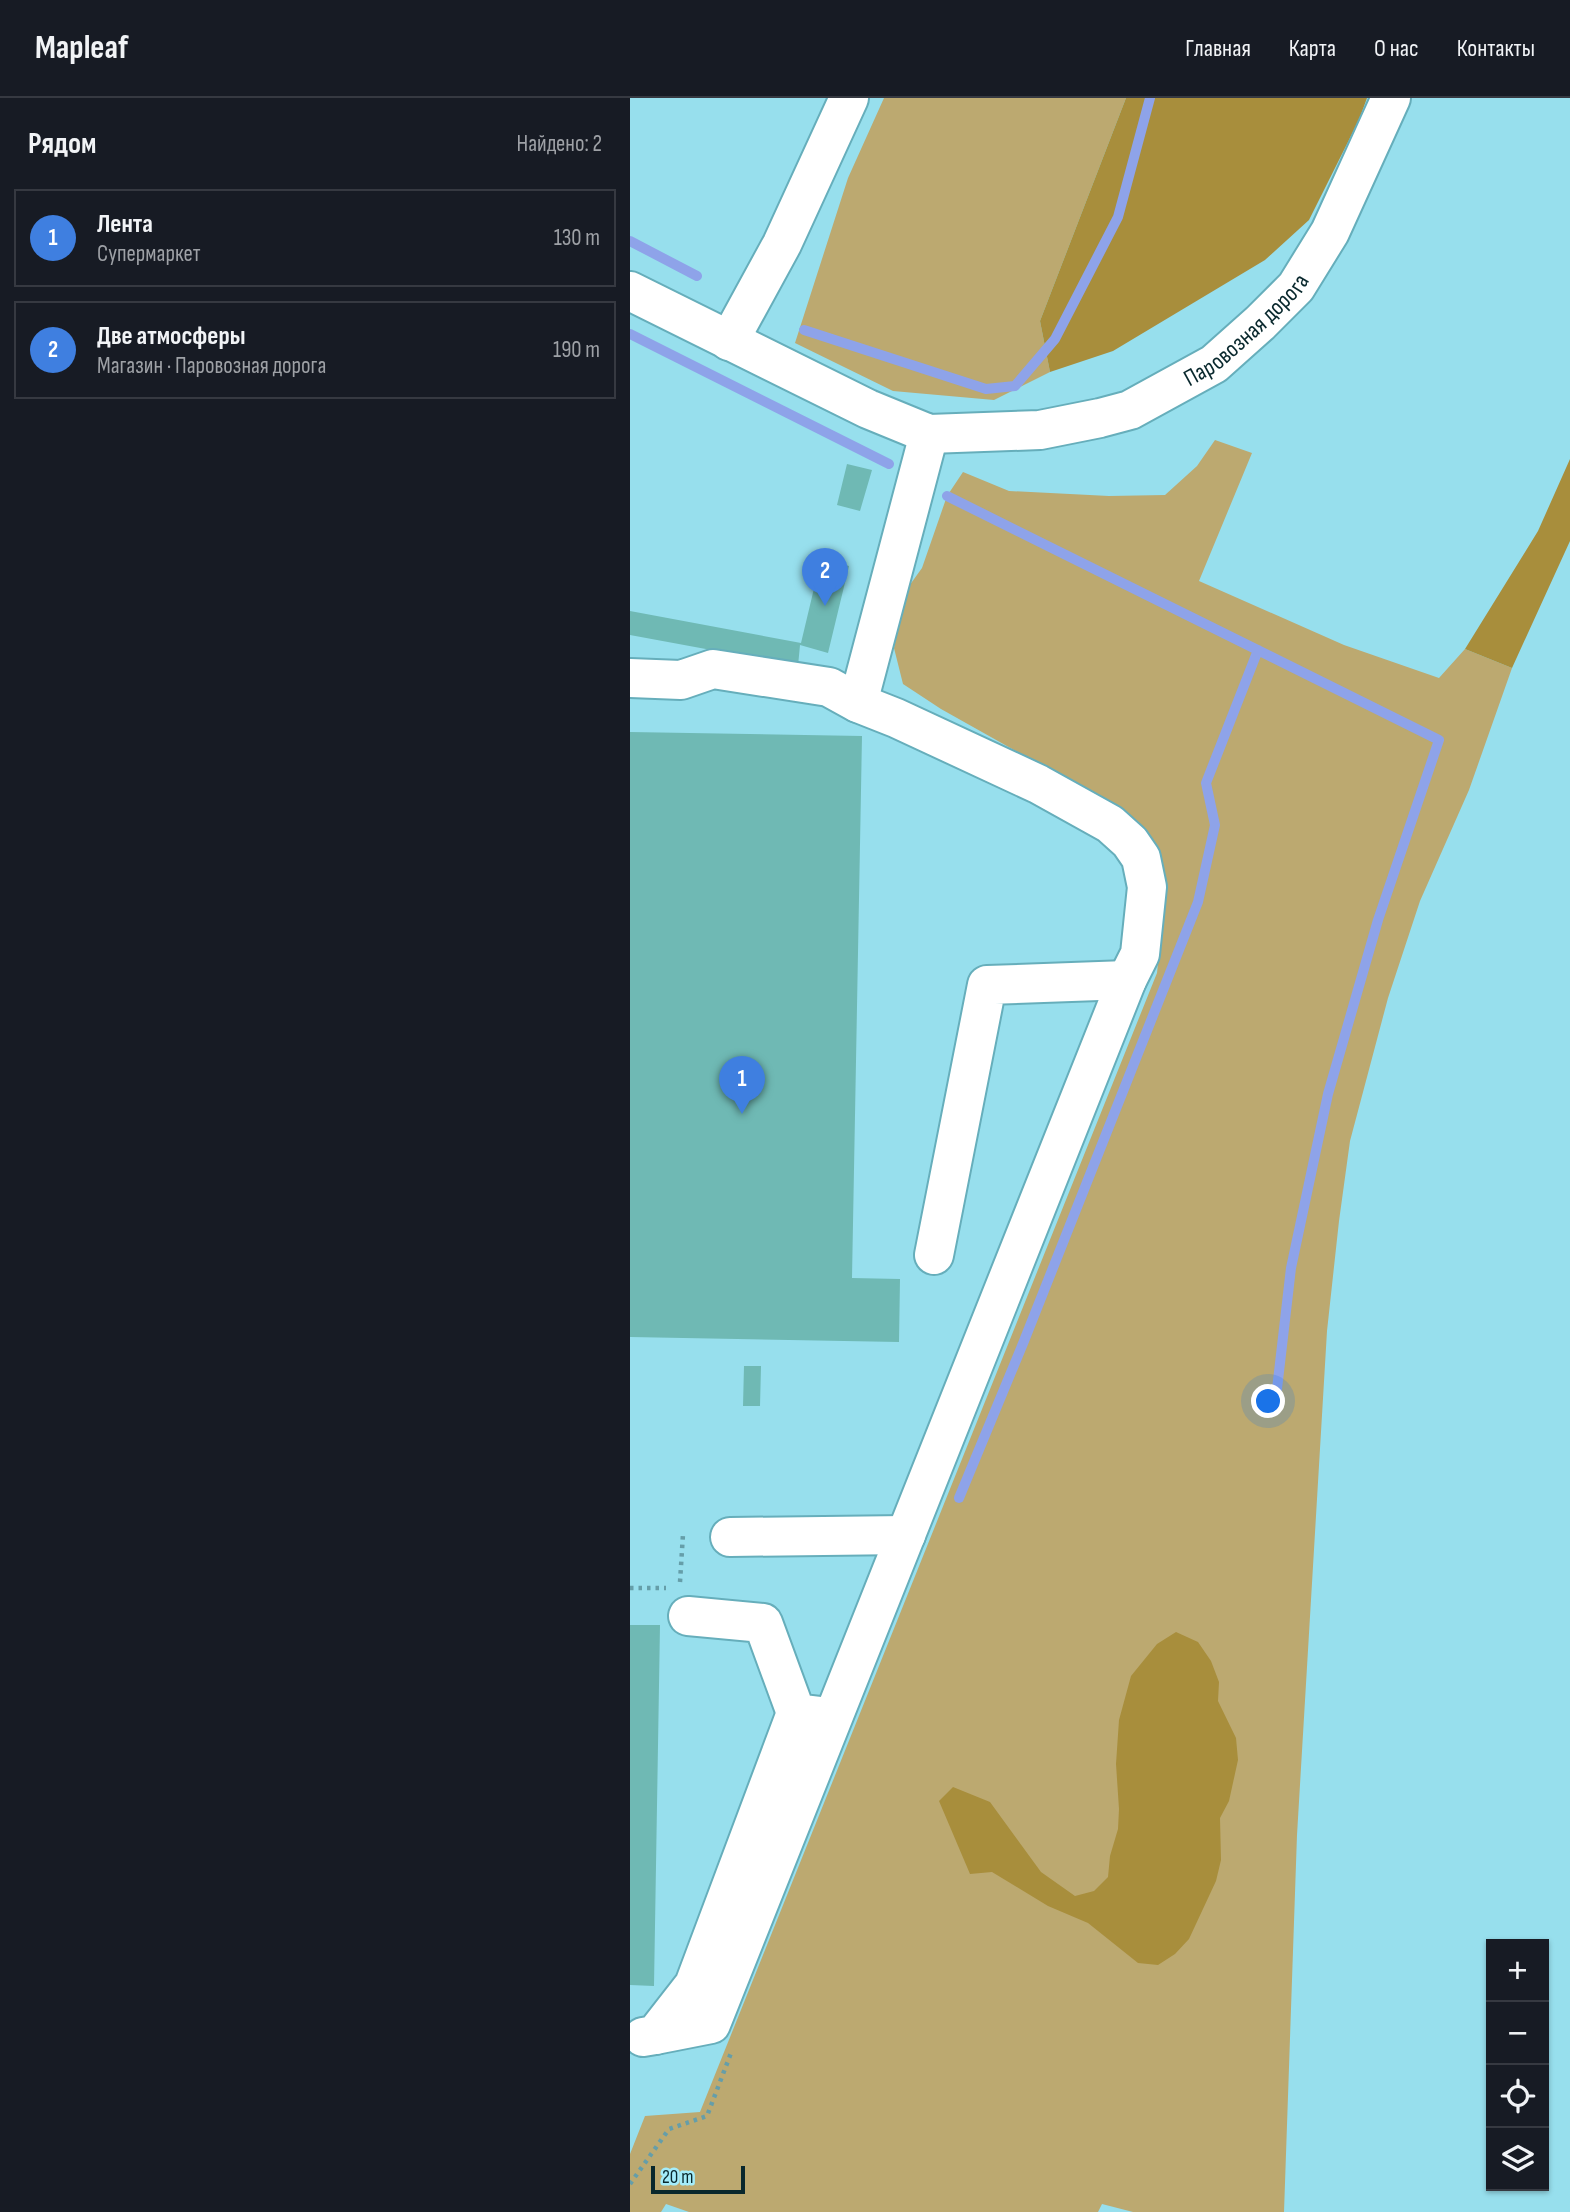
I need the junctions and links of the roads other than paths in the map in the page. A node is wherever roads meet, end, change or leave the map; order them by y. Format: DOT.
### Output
graph roads {
  1 [pos="849,98"];
  2 [pos="1391,98"];
  3 [pos="630,291"];
  4 [pos="729,341"];
  5 [pos="929,434"];
  6 [pos="630,678"];
  7 [pos="858,703"];
  8 [pos="1128,980"];
  9 [pos="934,1255"];
  10 [pos="906,1535"];
  11 [pos="730,1536"];
  12 [pos="678,1598"];
  13 [pos="815,1715"];
  14 [pos="642,2037"];
  1 -- 4 [label="street"];
  2 -- 5 [label="street, Паровозная дорога"];
  3 -- 4 [label="street"];
  4 -- 5 [label="street"];
  5 -- 7 [label="street"];
  6 -- 7 [label="street"];
  7 -- 8 [label="street"];
  8 -- 9 [label="street"];
  8 -- 10 [label="street"];
  10 -- 11 [label="street"];
  10 -- 13 [label="street"];
  12 -- 13 [label="street"];
  13 -- 14 [label="street"];
}
